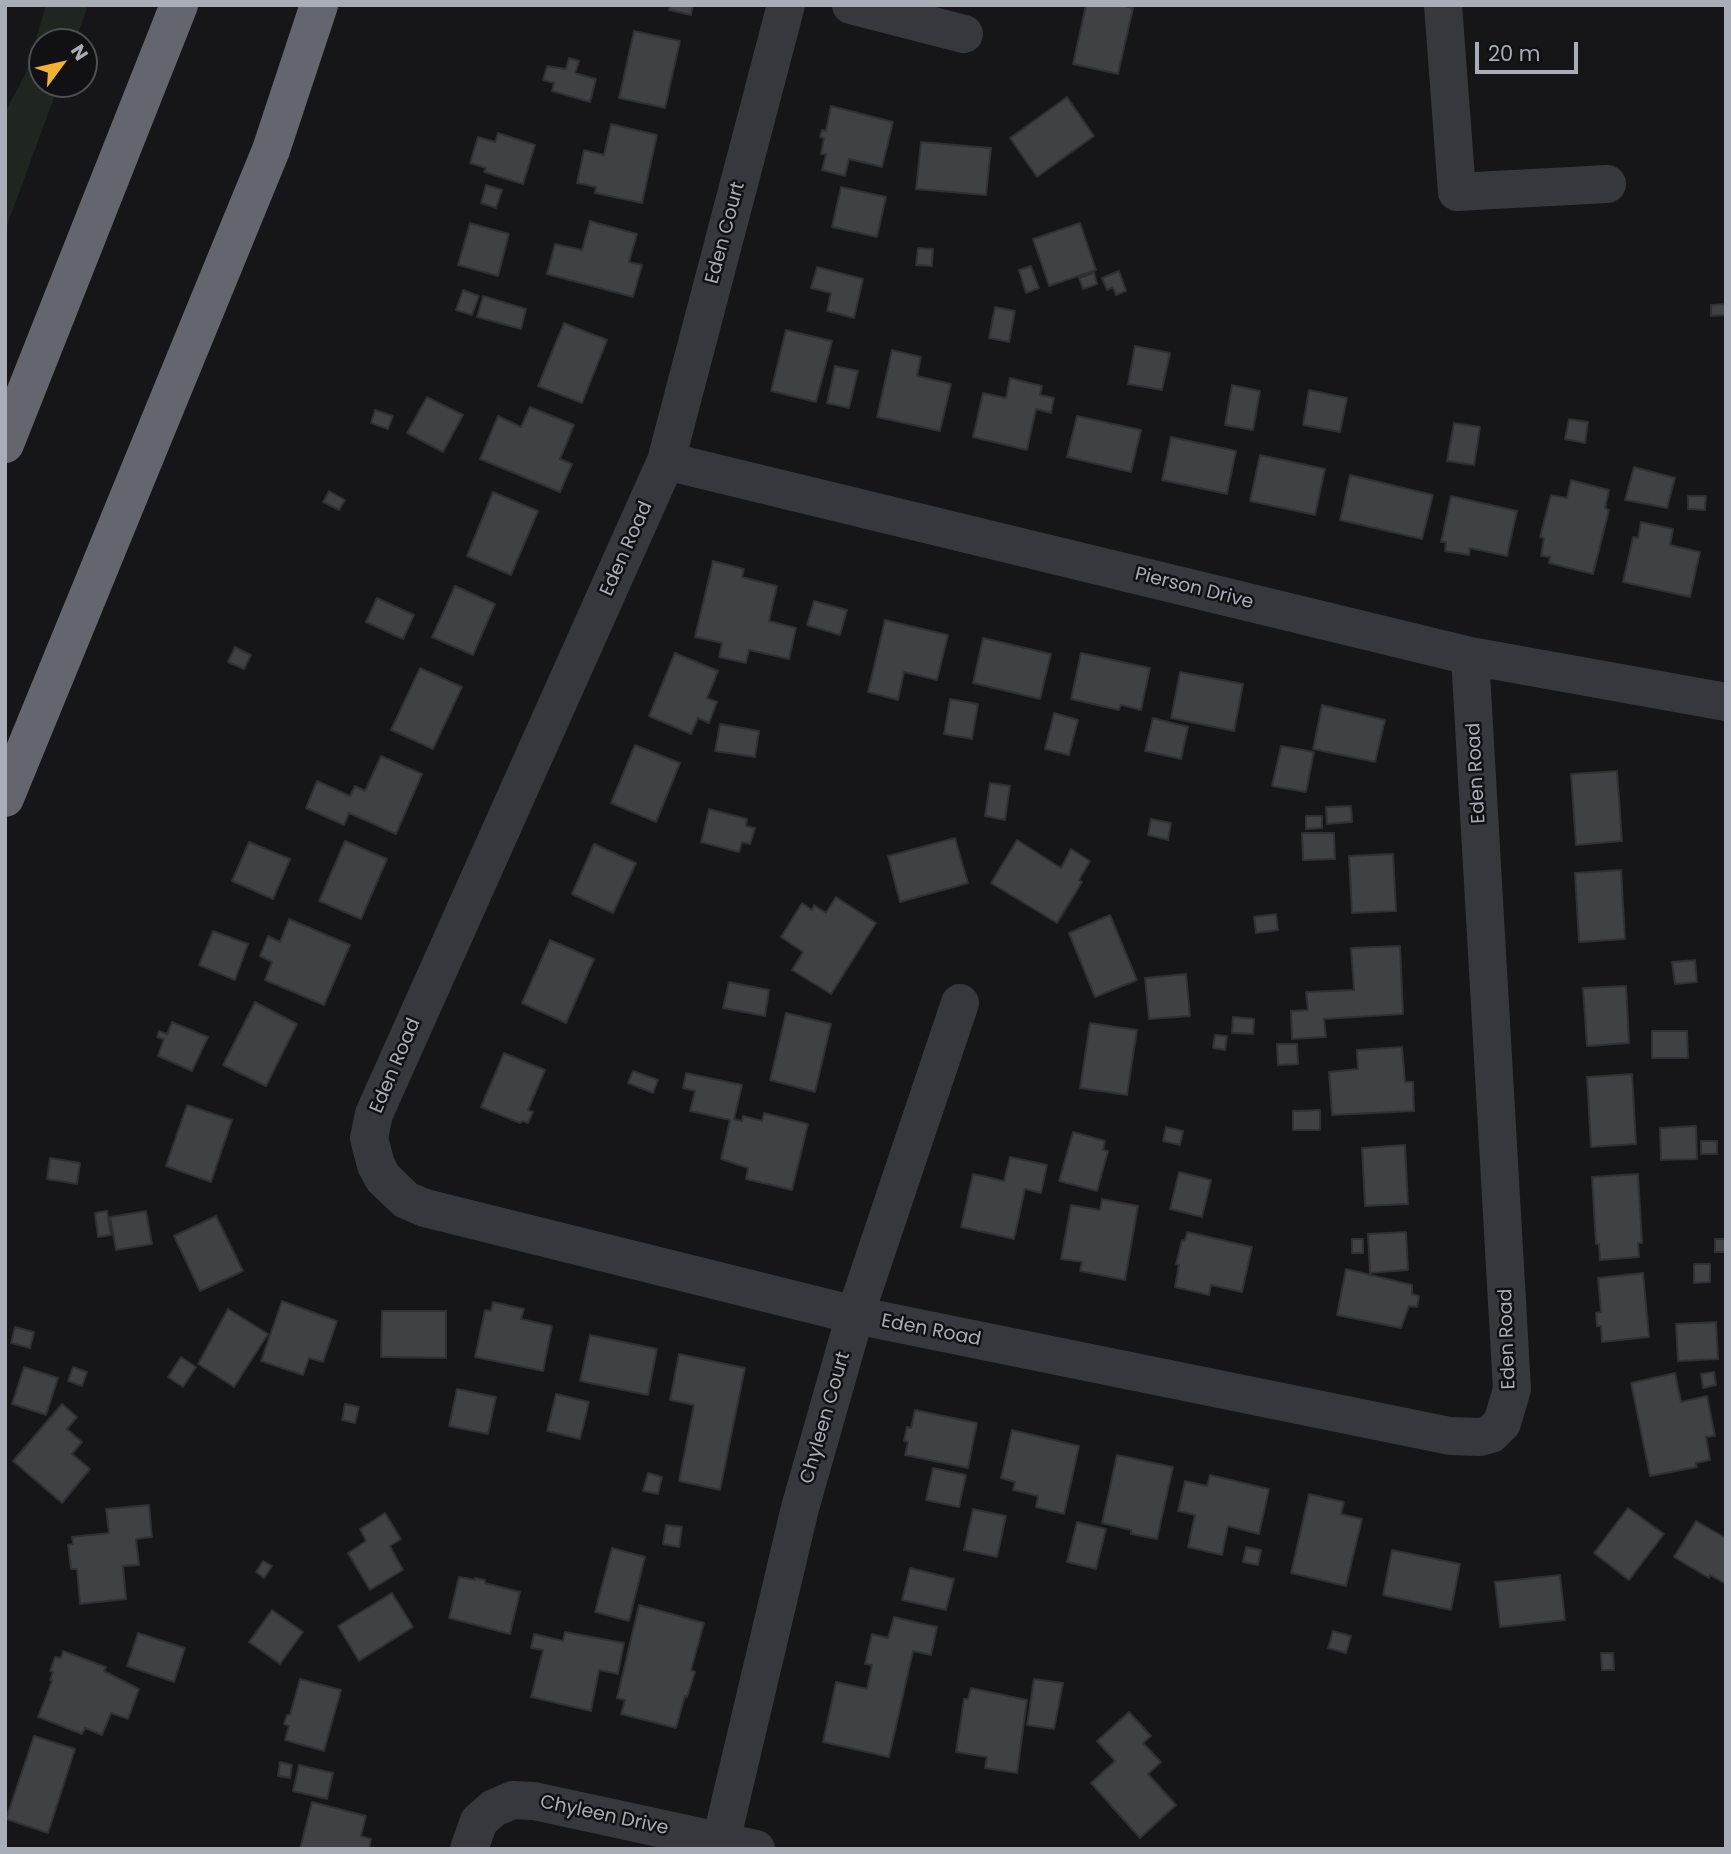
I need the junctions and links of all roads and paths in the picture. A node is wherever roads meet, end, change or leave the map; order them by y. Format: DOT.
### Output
graph roads {
  1 [pos="179,5"];
  2 [pos="319,5"];
  3 [pos="786,5"];
  4 [pos="851,5"];
  5 [pos="1443,5"];
  6 [pos="964,34"];
  7 [pos="1607,184"];
  8 [pos="5,444"];
  9 [pos="666,461"];
  10 [pos="1470,656"];
  11 [pos="1726,702"];
  12 [pos="5,798"];
  13 [pos="960,1003"];
  14 [pos="855,1315"];
  15 [pos="470,1845"];
  16 [pos="738,1845"];
  1 -- 8 [label="highway"];
  2 -- 12 [label="highway"];
  3 -- 9 [label="street, Eden Court"];
  4 -- 6 [label="street"];
  5 -- 7 [label="street"];
  9 -- 10 [label="street, Pierson Drive"];
  9 -- 14 [label="street, Eden Road"];
  10 -- 11 [label="street, Pierson Drive"];
  10 -- 14 [label="street, Eden Road"];
  13 -- 14 [label="street, Chyleen Court"];
  14 -- 16 [label="street, Chyleen Court"];
  15 -- 16 [label="street, Chyleen Drive"];
}
